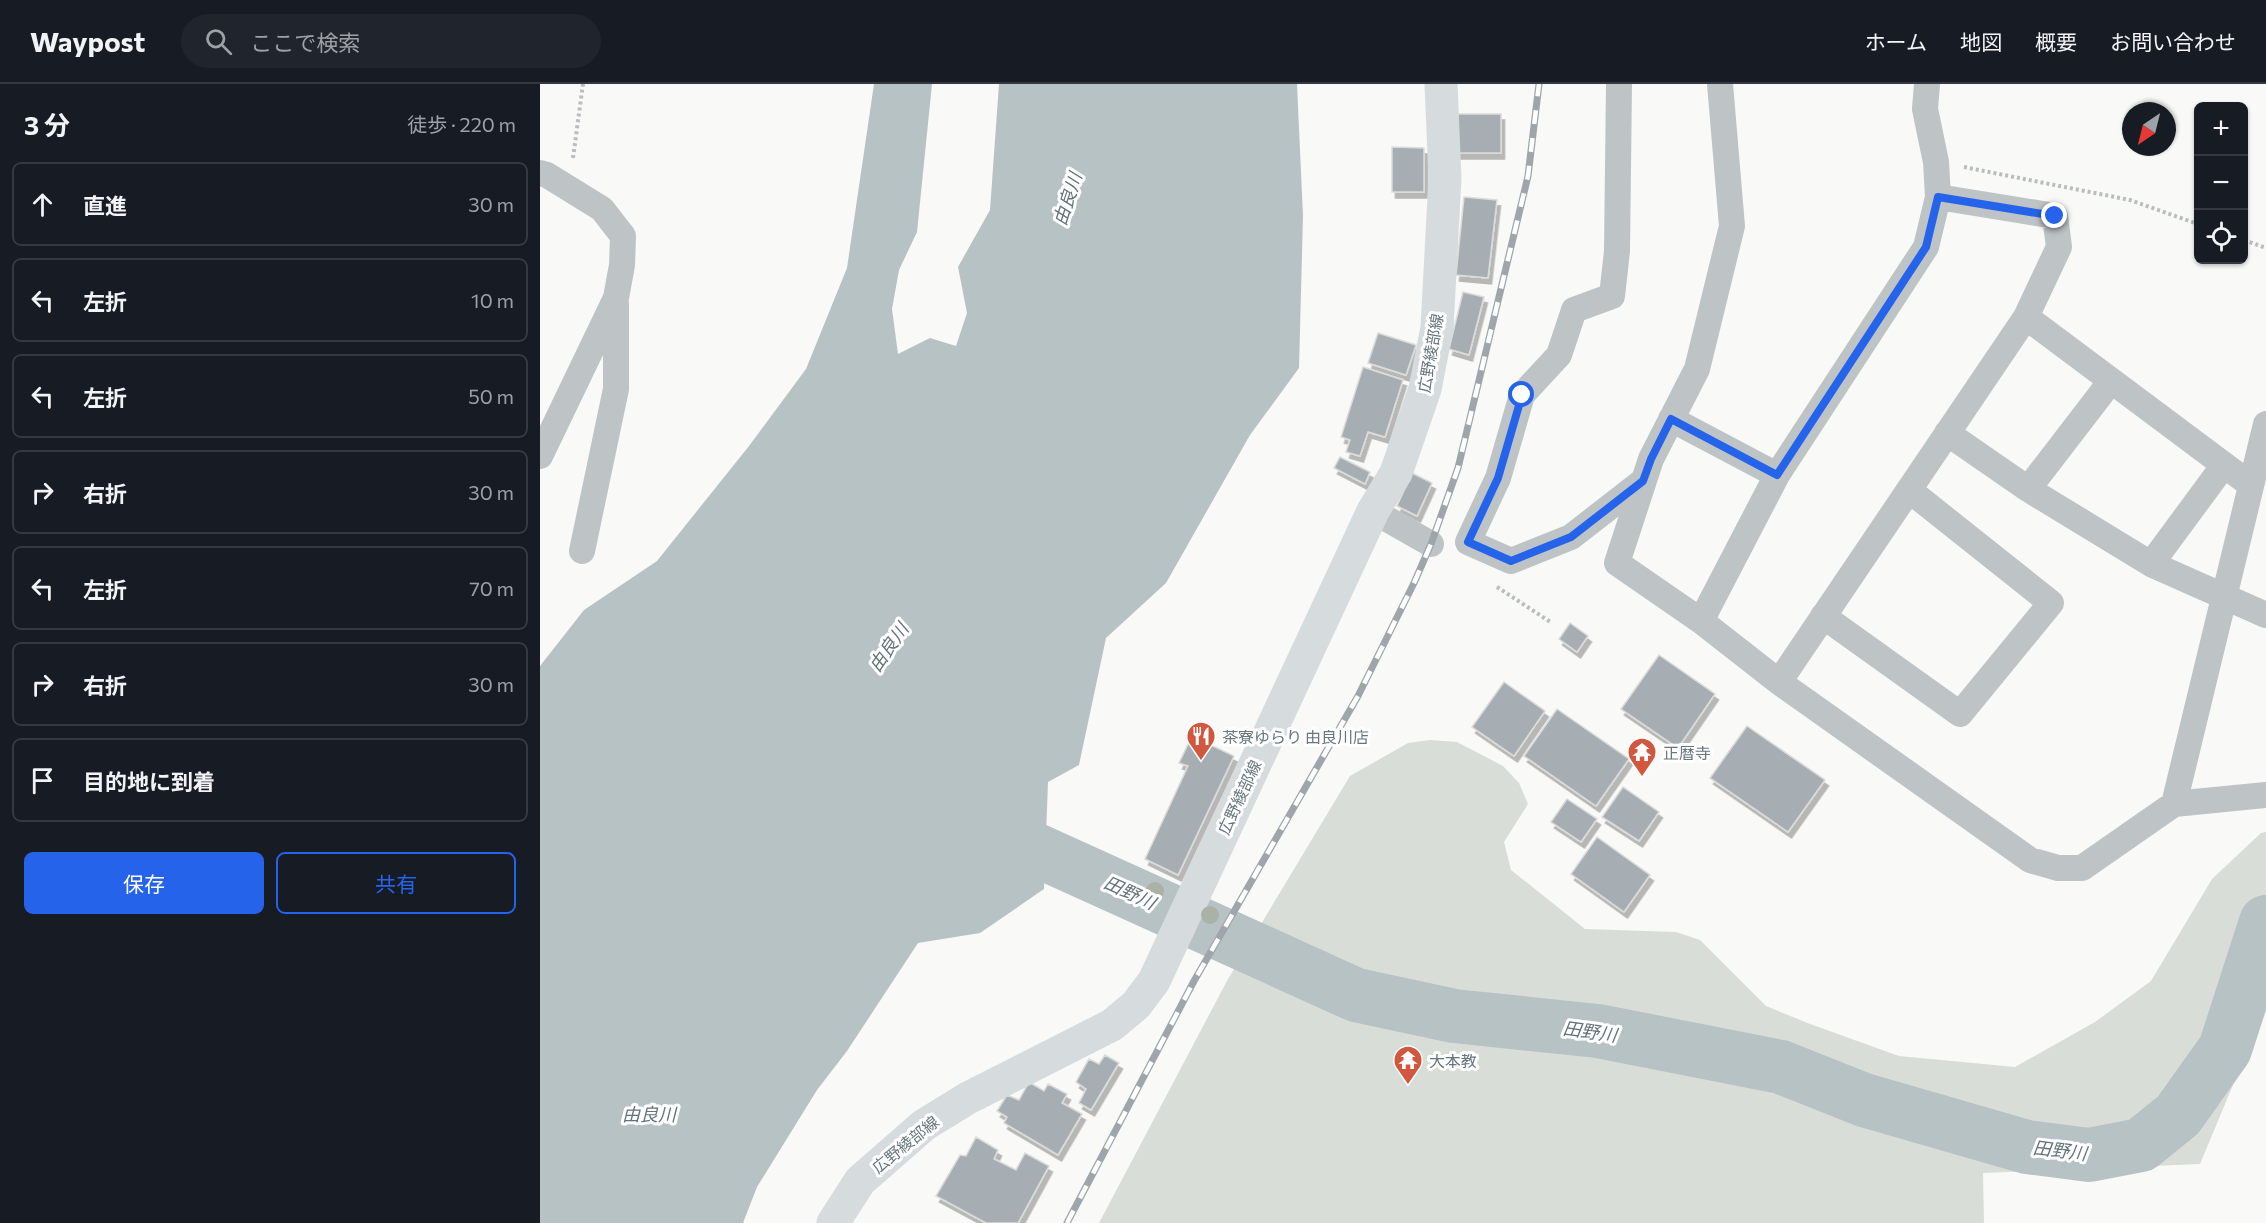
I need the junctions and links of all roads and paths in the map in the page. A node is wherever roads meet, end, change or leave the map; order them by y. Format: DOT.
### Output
graph roads {
  1 [pos="583,84"];
  2 [pos="1441,84"];
  3 [pos="1619,84"];
  4 [pos="1720,84"];
  5 [pos="1927,84"];
  6 [pos="540,173"];
  7 [pos="569,189"];
  8 [pos="1938,197"];
  9 [pos="2248,241"];
  10 [pos="2266,248"];
  11 [pos="616,298"];
  12 [pos="2026,316"];
  13 [pos="2111,381"];
  14 [pos="1671,419"];
  15 [pos="1947,433"];
  16 [pos="2265,437"];
  17 [pos="540,456"];
  18 [pos="2224,465"];
  19 [pos="1777,475"];
  20 [pos="1643,481"];
  21 [pos="2251,485"];
  22 [pos="2028,489"];
  23 [pos="1909,490"];
  24 [pos="1373,511"];
  25 [pos="1431,544"];
  26 [pos="582,551"];
  27 [pos="2151,564"];
  28 [pos="2224,598"];
  29 [pos="2266,615"];
  30 [pos="1823,616"];
  31 [pos="1701,621"];
  32 [pos="1779,681"];
  33 [pos="2266,795"];
  34 [pos="2174,804"];
  35 [pos="833,1223"];
  1 -- 7 [label="path"];
  2 -- 24 [label="main road, 広野綾部線"];
  3 -- 20 [label="street"];
  4 -- 14 [label="street"];
  5 -- 8 [label="street"];
  6 -- 7 [label="street"];
  7 -- 11 [label="street"];
  8 -- 12 [label="street"];
  8 -- 19 [label="street"];
  9 -- 10 [label="path"];
  11 -- 17 [label="street"];
  11 -- 26 [label="street"];
  12 -- 13 [label="street"];
  12 -- 15 [label="street"];
  13 -- 18 [label="street"];
  13 -- 22 [label="street"];
  14 -- 19 [label="street"];
  14 -- 20 [label="street"];
  15 -- 22 [label="street"];
  15 -- 23 [label="street"];
  16 -- 21 [label="street"];
  18 -- 21 [label="street"];
  18 -- 27 [label="street"];
  19 -- 31 [label="street"];
  20 -- 31 [label="street"];
  21 -- 28 [label="street"];
  22 -- 27 [label="street"];
  23 -- 30 [label="street"];
  23 -- 30 [label="street"];
  24 -- 25 [label="street"];
  24 -- 35 [label="main road, 広野綾部線"];
  27 -- 28 [label="street"];
  28 -- 29 [label="street"];
  28 -- 34 [label="street"];
  30 -- 32 [label="street"];
  31 -- 32 [label="street"];
  32 -- 34 [label="street"];
  33 -- 34 [label="street"];
}
